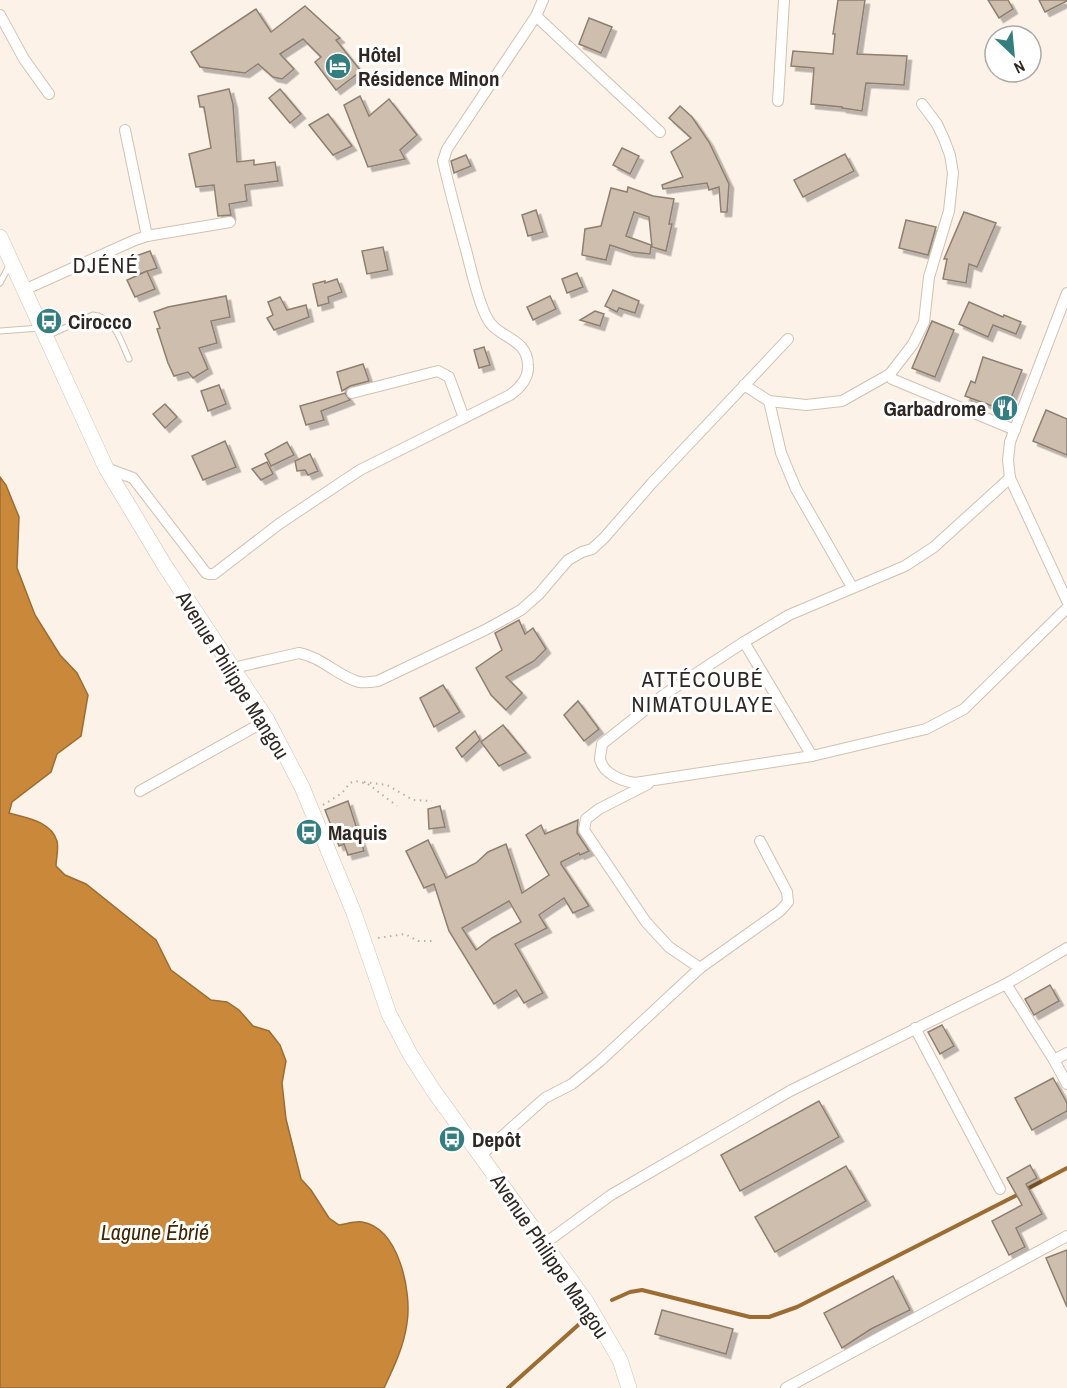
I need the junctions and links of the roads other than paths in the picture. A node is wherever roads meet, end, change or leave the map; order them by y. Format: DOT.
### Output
graph roads {
  1 [pos="543,0"];
  2 [pos="784,0"];
  3 [pos="0,15"];
  4 [pos="536,16"];
  5 [pos="49,94"];
  6 [pos="778,101"];
  7 [pos="922,104"];
  8 [pos="125,130"];
  9 [pos="660,132"];
  10 [pos="230,222"];
  11 [pos="147,236"];
  12 [pos="0,237"];
  13 [pos="12,260"];
  14 [pos="0,282"];
  15 [pos="24,290"];
  16 [pos="1067,293"];
  17 [pos="0,331"];
  18 [pos="44,332"];
  19 [pos="788,339"];
  20 [pos="129,359"];
  21 [pos="891,374"];
  22 [pos="744,385"];
  23 [pos="352,393"];
  24 [pos="769,401"];
  25 [pos="464,418"];
  26 [pos="1015,430"];
  27 [pos="105,468"];
  28 [pos="1010,478"];
  29 [pos="852,587"];
  30 [pos="1067,601"];
  31 [pos="1067,608"];
  32 [pos="744,642"];
  33 [pos="233,668"];
  34 [pos="267,720"];
  35 [pos="812,756"];
  36 [pos="656,780"];
  37 [pos="140,791"];
  38 [pos="760,841"];
  39 [pos="1067,948"];
  40 [pos="700,968"];
  41 [pos="1006,984"];
  42 [pos="915,1028"];
  43 [pos="1067,1053"];
  44 [pos="1054,1060"];
  45 [pos="1067,1084"];
  46 [pos="481,1155"];
  47 [pos="1000,1189"];
  48 [pos="1067,1236"];
  49 [pos="544,1244"];
  50 [pos="629,1388"];
  51 [pos="786,1388"];
  1 -- 4 [label="street"];
  2 -- 6 [label="street"];
  3 -- 5 [label="street"];
  4 -- 9 [label="street"];
  4 -- 25 [label="street"];
  7 -- 21 [label="street"];
  8 -- 11 [label="street"];
  10 -- 11 [label="street"];
  11 -- 15 [label="street"];
  12 -- 13 [label="street, Avenue Philippe Mangou"];
  13 -- 14 [label="lane"];
  13 -- 15 [label="street, Avenue Philippe Mangou"];
  15 -- 18 [label="street, Avenue Philippe Mangou"];
  16 -- 26 [label="street"];
  17 -- 18 [label="lane"];
  18 -- 20 [label="lane"];
  18 -- 27 [label="street, Avenue Philippe Mangou"];
  19 -- 22 [label="street"];
  21 -- 24 [label="street"];
  21 -- 26 [label="street"];
  22 -- 24 [label="street"];
  22 -- 33 [label="street"];
  23 -- 25 [label="street"];
  24 -- 29 [label="street"];
  25 -- 27 [label="street"];
  26 -- 28 [label="street"];
  27 -- 33 [label="street, Avenue Philippe Mangou"];
  28 -- 29 [label="street"];
  28 -- 30 [label="street"];
  29 -- 32 [label="street"];
  31 -- 35 [label="street"];
  32 -- 35 [label="street"];
  32 -- 36 [label="street"];
  33 -- 34 [label="street, Avenue Philippe Mangou"];
  34 -- 37 [label="street"];
  34 -- 46 [label="street, Avenue Philippe Mangou"];
  35 -- 36 [label="street"];
  36 -- 40 [label="street"];
  38 -- 40 [label="street"];
  39 -- 41 [label="street"];
  40 -- 46 [label="street"];
  41 -- 42 [label="street"];
  41 -- 44 [label="street"];
  42 -- 47 [label="street"];
  42 -- 49 [label="street"];
  43 -- 44 [label="street"];
  44 -- 45 [label="street"];
  46 -- 49 [label="street, Avenue Philippe Mangou"];
  48 -- 51 [label="street"];
  49 -- 50 [label="street, Avenue Philippe Mangou"];
}
